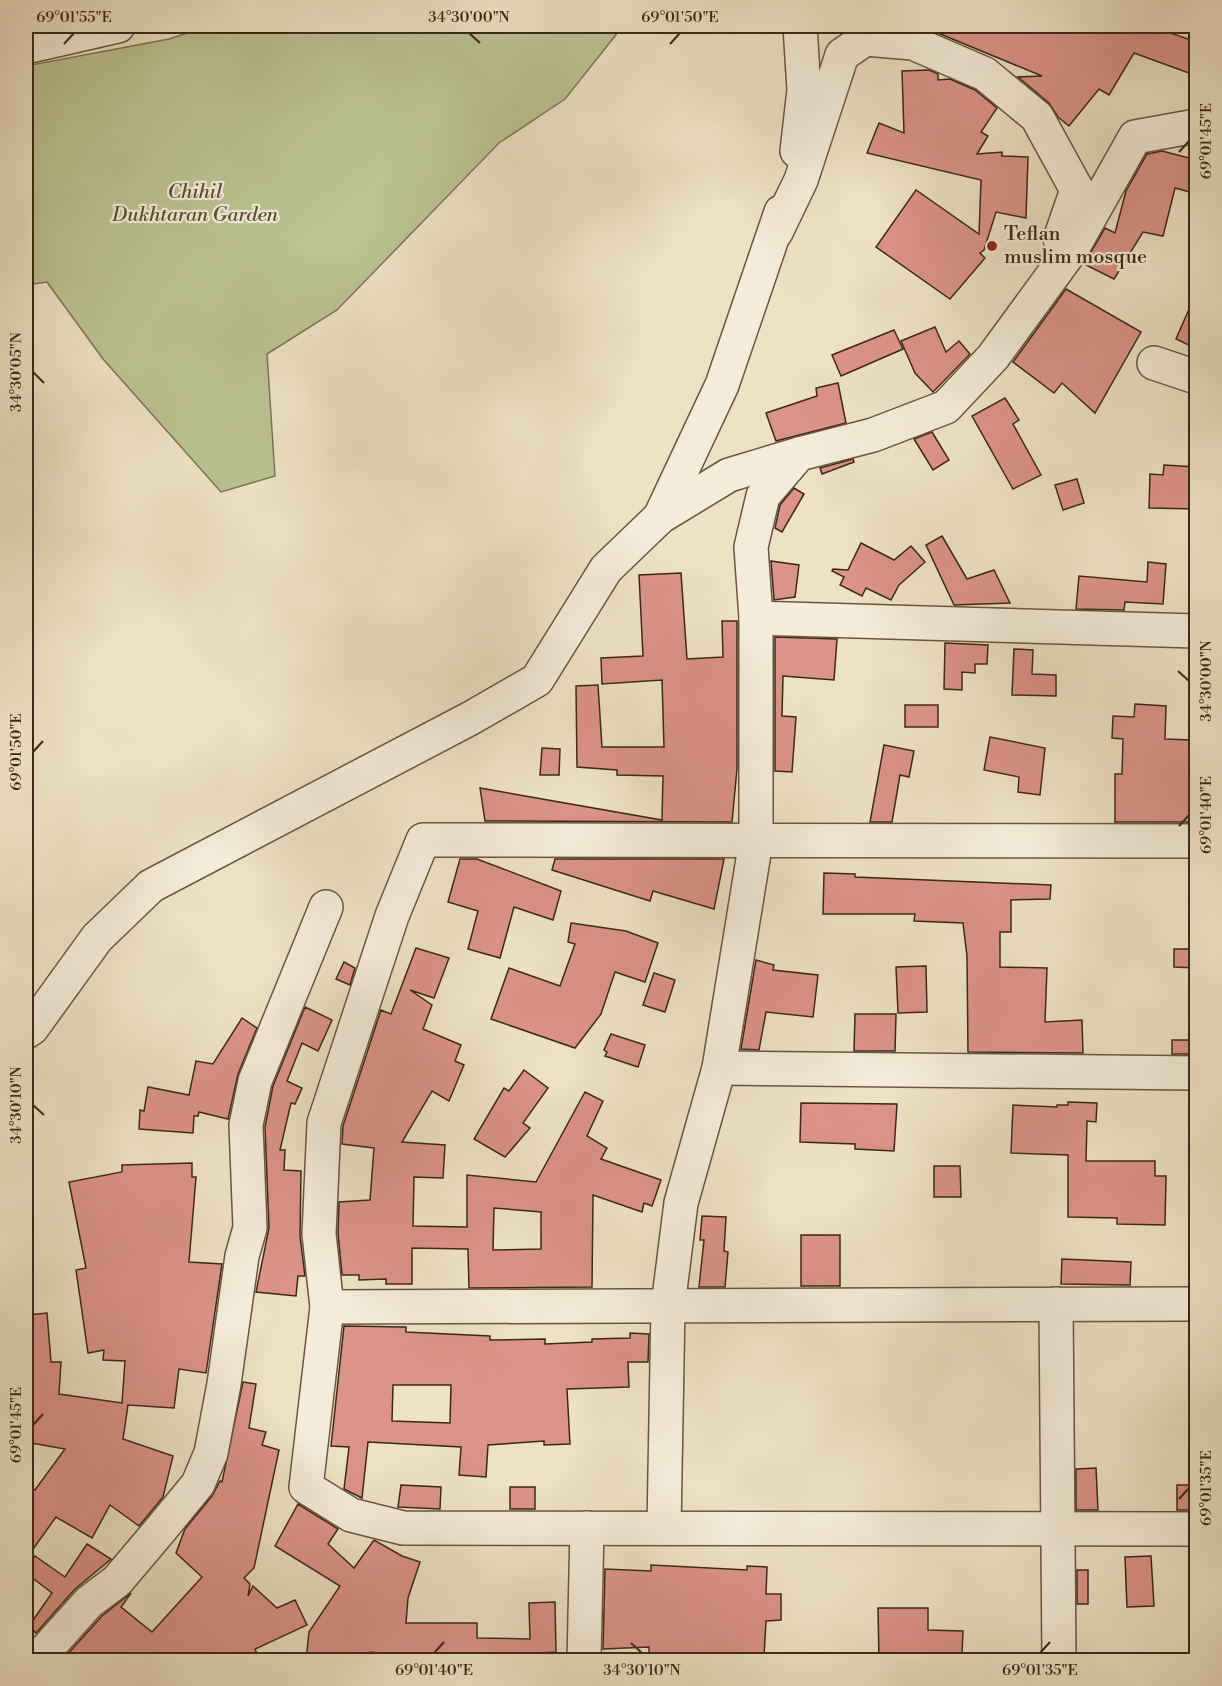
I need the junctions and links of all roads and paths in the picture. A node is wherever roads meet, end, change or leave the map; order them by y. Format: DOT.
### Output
graph roads {
  1 [pos="118,26"];
  2 [pos="800,26"];
  3 [pos="26,47"];
  4 [pos="1197,126"];
  5 [pos="776,232"];
  6 [pos="1072,249"];
  7 [pos="1154,363"];
  8 [pos="1197,377"];
  9 [pos="799,454"];
  10 [pos="660,517"];
  11 [pos="756,618"];
  12 [pos="1197,631"];
  13 [pos="756,841"];
  14 [pos="1197,841"];
  15 [pos="326,907"];
  16 [pos="26,1032"];
  17 [pos="718,1068"];
  18 [pos="1197,1073"];
  19 [pos="1056,1304"];
  20 [pos="1197,1304"];
  21 [pos="668,1306"];
  22 [pos="327,1307"];
  23 [pos="587,1528"];
  24 [pos="664,1528"];
  25 [pos="1058,1528"];
  26 [pos="1197,1528"];
  27 [pos="37,1660"];
  28 [pos="584,1660"];
  29 [pos="1059,1660"];
  1 -- 3 [label="street"];
  2 -- 5 [label="street"];
  4 -- 6 [label="street"];
  5 -- 6 [label="street"];
  5 -- 10 [label="street"];
  6 -- 9 [label="street"];
  7 -- 8 [label="street"];
  9 -- 10 [label="street"];
  9 -- 11 [label="street"];
  10 -- 16 [label="street"];
  11 -- 12 [label="street"];
  11 -- 13 [label="street"];
  13 -- 14 [label="street"];
  13 -- 17 [label="street"];
  13 -- 22 [label="street"];
  15 -- 27 [label="street"];
  17 -- 18 [label="street"];
  17 -- 21 [label="street"];
  19 -- 20 [label="street"];
  19 -- 21 [label="street"];
  19 -- 25 [label="street"];
  21 -- 22 [label="street"];
  21 -- 24 [label="street"];
  22 -- 23 [label="street"];
  23 -- 24 [label="street"];
  23 -- 28 [label="street"];
  24 -- 25 [label="street"];
  25 -- 26 [label="street"];
  25 -- 29 [label="street"];
}
